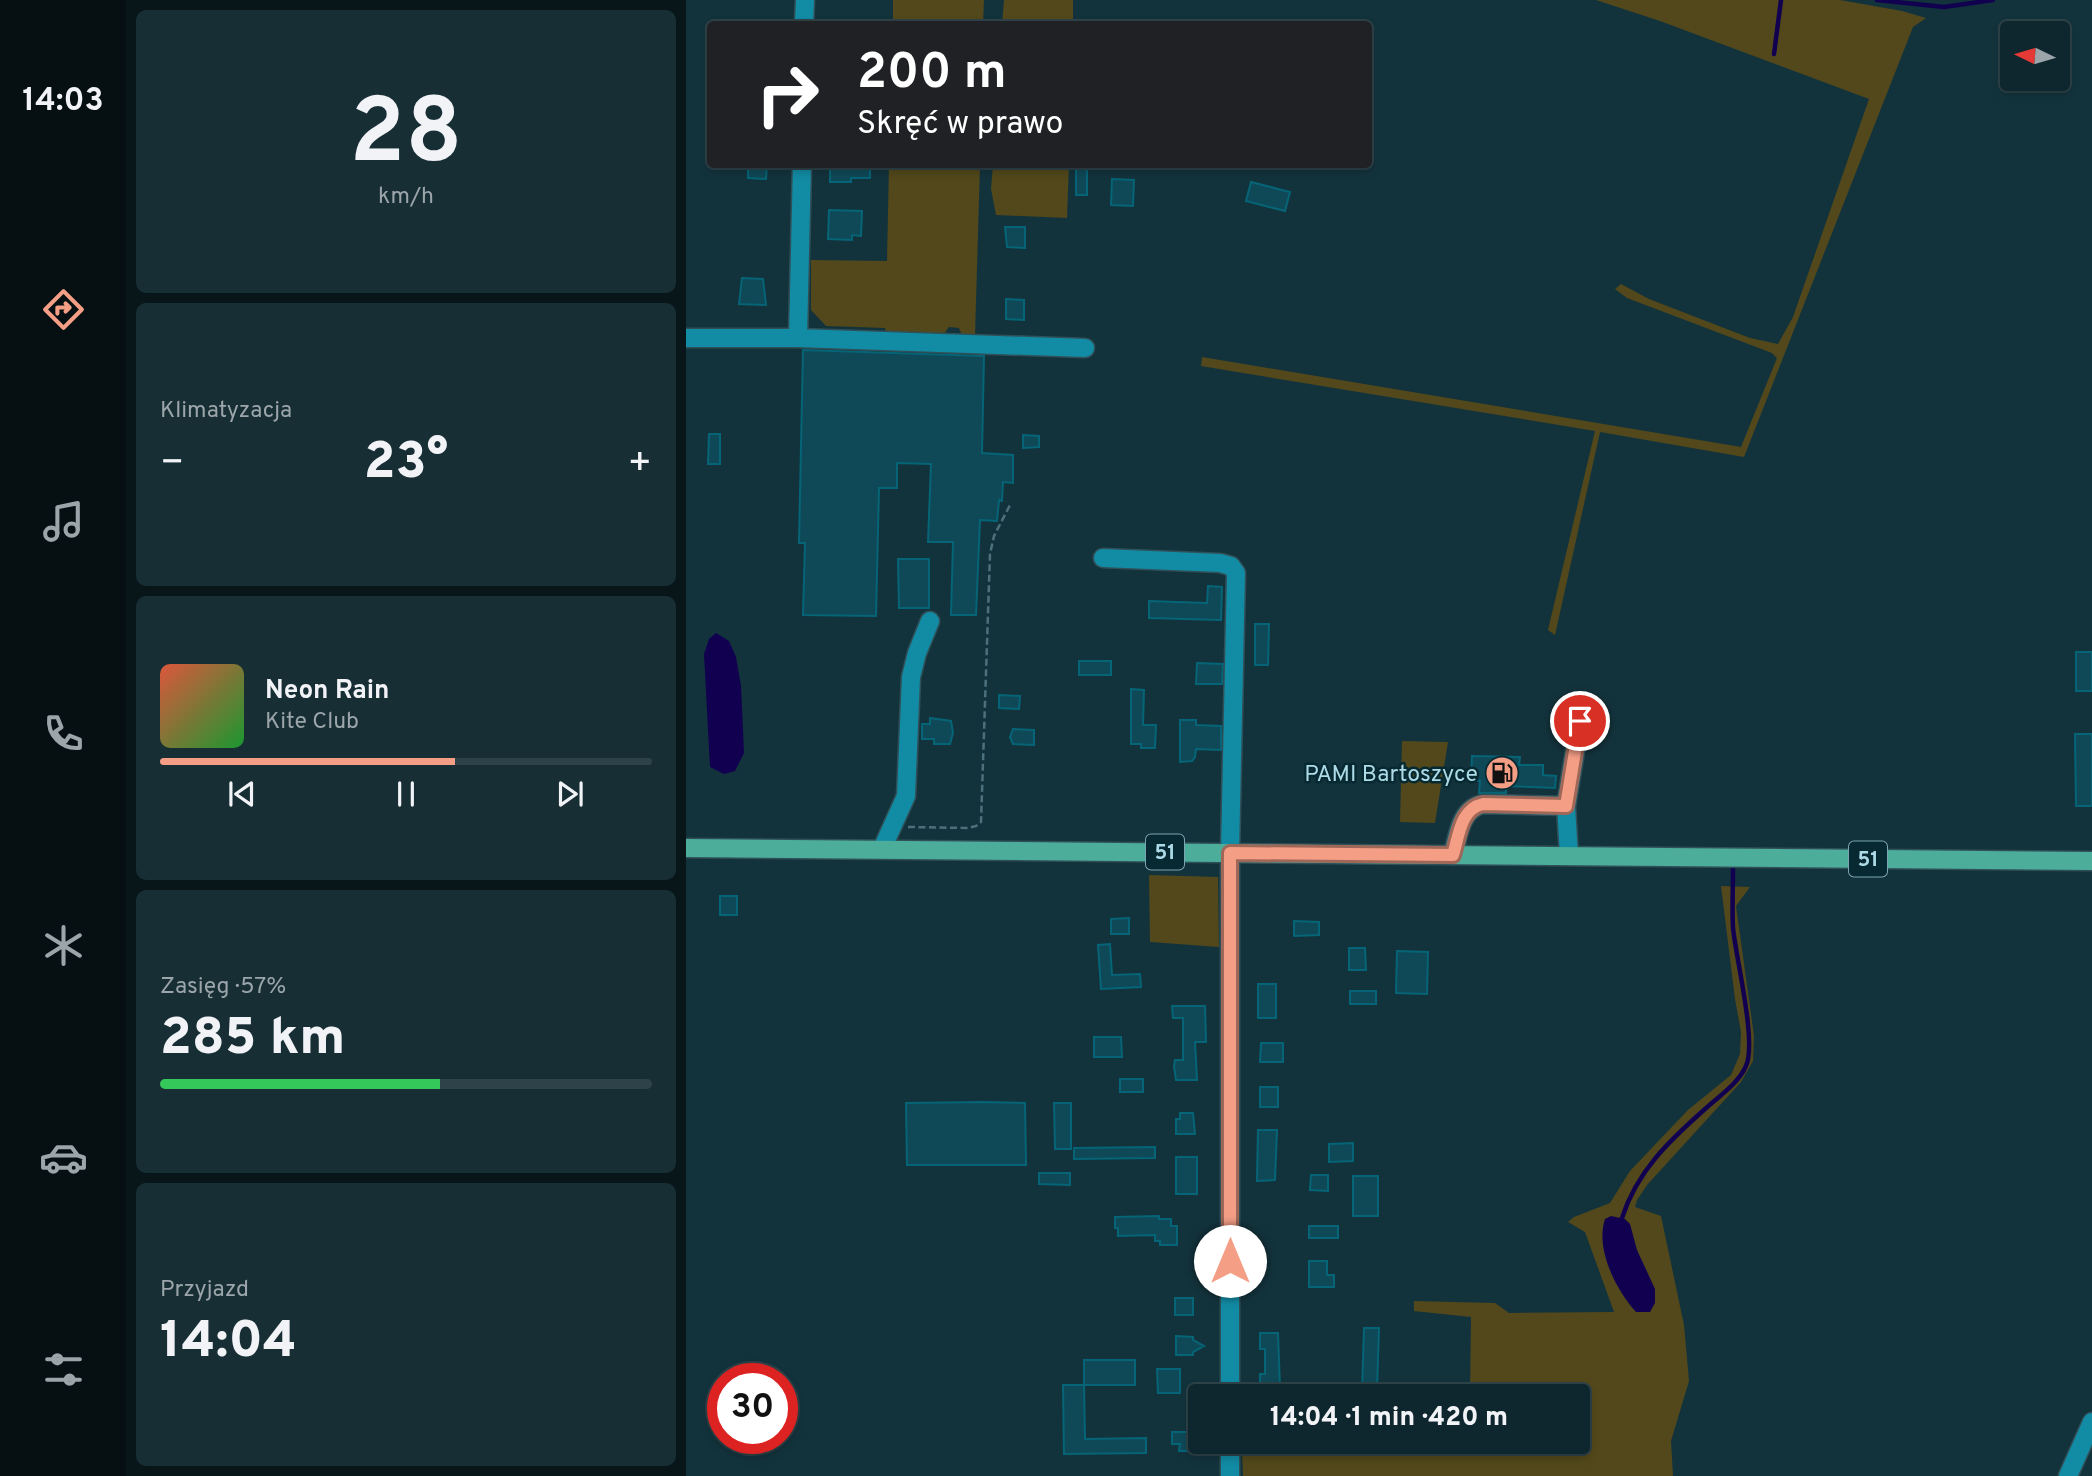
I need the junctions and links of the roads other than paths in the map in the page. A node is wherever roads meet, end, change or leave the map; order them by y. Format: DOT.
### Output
graph roads {
  1 [pos="805,0"];
  2 [pos="804,21"];
  3 [pos="802,168"];
  4 [pos="686,338"];
  5 [pos="798,338"];
  6 [pos="1085,348"];
  7 [pos="1103,558"];
  8 [pos="930,621"];
  9 [pos="1580,721"];
  10 [pos="1566,806"];
  11 [pos="686,848"];
  12 [pos="883,849"];
  13 [pos="1230,853"];
  14 [pos="1453,855"];
  15 [pos="1569,856"];
  16 [pos="2092,861"];
  17 [pos="1230,1384"];
  18 [pos="2092,1422"];
  19 [pos="1230,1454"];
  20 [pos="1230,1476"];
  21 [pos="2068,1476"];
  1 -- 2 [label="street"];
  3 -- 5 [label="street"];
  4 -- 5 [label="street"];
  5 -- 6 [label="street"];
  7 -- 13 [label="street"];
  8 -- 12 [label="street"];
  9 -- 10 [label="street"];
  10 -- 14 [label="street"];
  10 -- 15 [label="street"];
  11 -- 12 [label="main road, 51"];
  12 -- 13 [label="main road, 51"];
  13 -- 14 [label="main road, 51"];
  13 -- 17 [label="street"];
  14 -- 15 [label="main road, 51"];
  15 -- 16 [label="main road, 51"];
  18 -- 21 [label="street"];
  19 -- 20 [label="street"];
}
